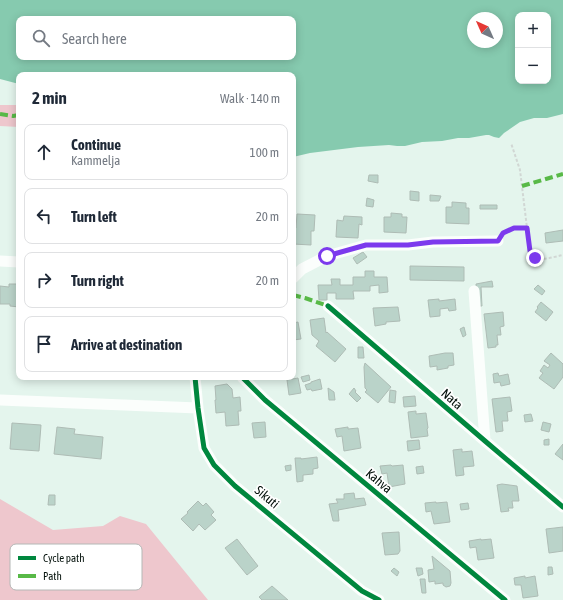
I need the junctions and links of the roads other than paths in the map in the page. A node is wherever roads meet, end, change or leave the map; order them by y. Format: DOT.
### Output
graph roads {
  1 [pos="498,241"];
  2 [pos="0,262"];
  3 [pos="16,262"];
  4 [pos="296,275"];
  5 [pos="474,291"];
  6 [pos="328,306"];
  7 [pos="195,380"];
  8 [pos="245,380"];
  9 [pos="0,400"];
  10 [pos="198,408"];
  11 [pos="485,441"];
  12 [pos="563,507"];
  13 [pos="379,600"];
  14 [pos="505,600"];
  1 -- 4 [label="street"];
  2 -- 3 [label="street"];
  5 -- 11 [label="street, Nata"];
  6 -- 11 [label="street, Nata"];
  7 -- 10 [label="street, Sikuti"];
  8 -- 14 [label="street, Kahva"];
  9 -- 10 [label="street"];
  10 -- 13 [label="street, Sikuti"];
  11 -- 12 [label="street, Nata"];
}
